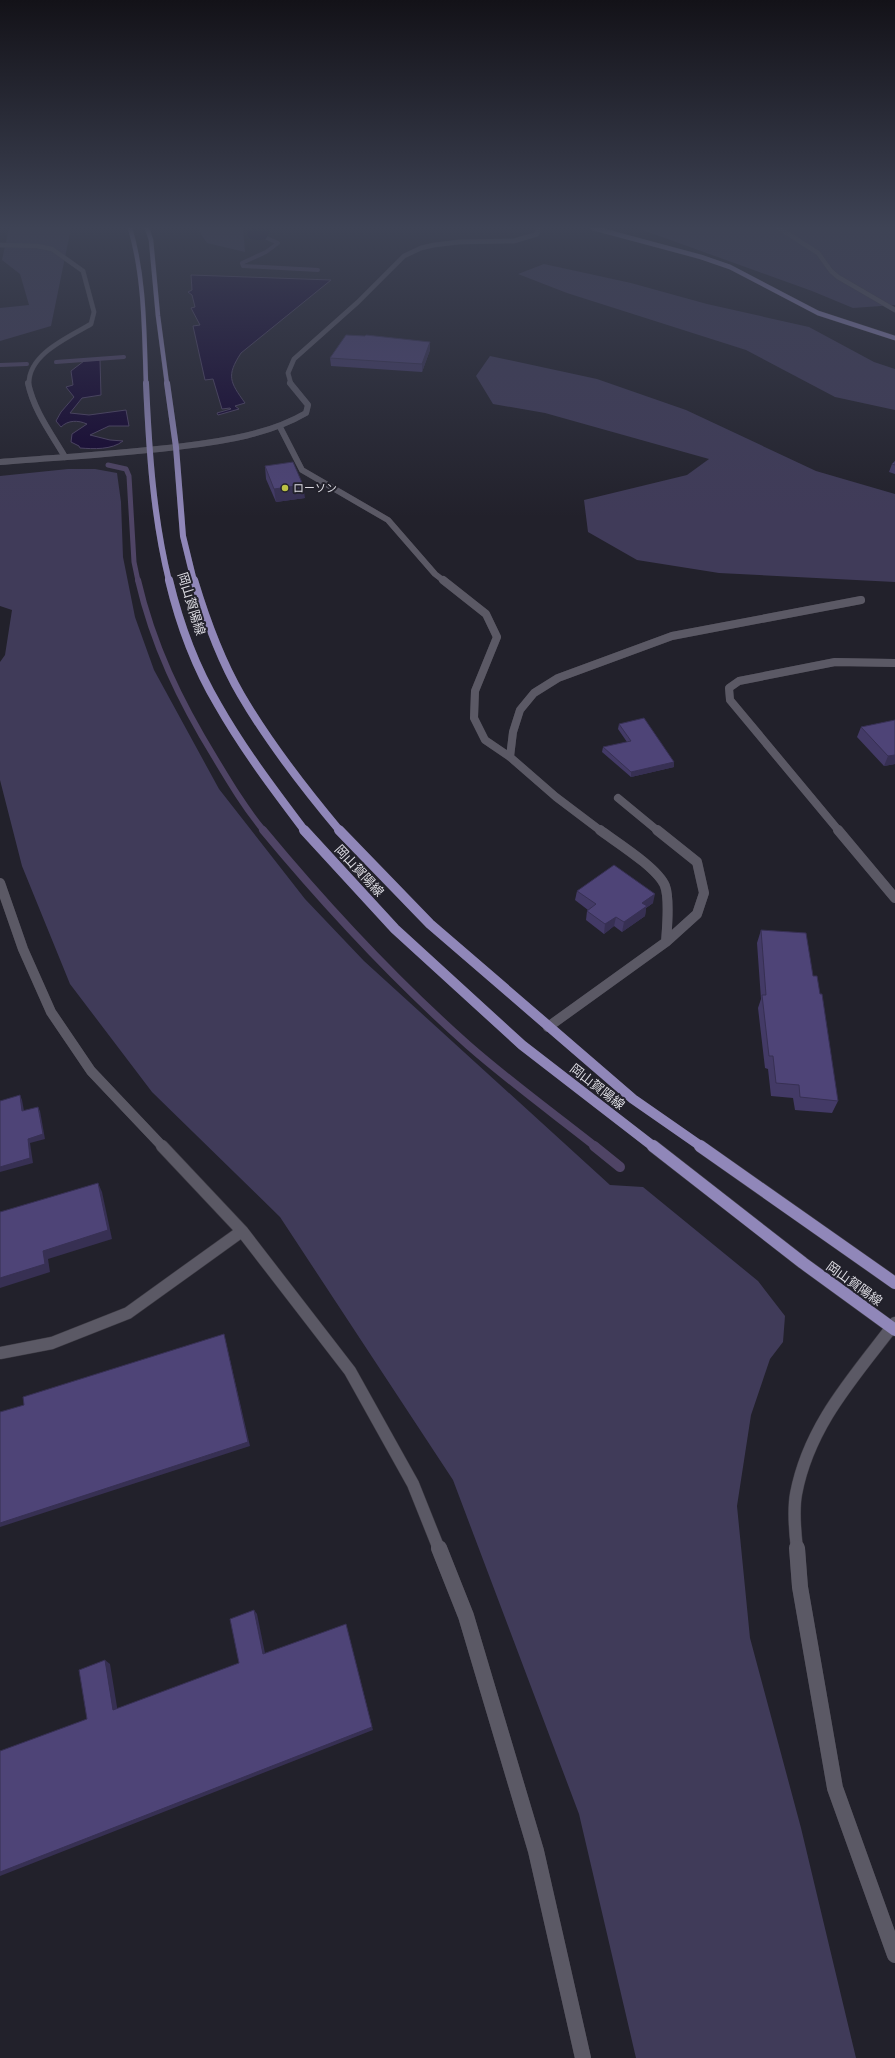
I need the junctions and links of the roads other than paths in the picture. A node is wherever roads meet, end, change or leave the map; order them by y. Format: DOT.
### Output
graph roads {
  1 [pos="91,324"];
  2 [pos="143,324"];
  3 [pos="159,324"];
  4 [pos="333,324"];
  5 [pos="852,324"];
  6 [pos="895,338"];
  7 [pos="280,426"];
  8 [pos="176,447"];
  9 [pos="149,450"];
  10 [pos="65,457"];
  11 [pos="0,462"];
  12 [pos="861,600"];
  13 [pos="895,663"];
  14 [pos="510,756"];
  15 [pos="618,798"];
  16 [pos="0,883"];
  17 [pos="895,898"];
  18 [pos="666,942"];
  19 [pos="548,1027"];
  20 [pos="242,1231"];
  21 [pos="895,1283"];
  22 [pos="894,1327"];
  23 [pos="0,1354"];
  24 [pos="895,1955"];
  25 [pos="583,2058"];
  1 -- 10 [label="street"];
  2 -- 9 [label="main road, 岡山賀陽線"];
  3 -- 8 [label="main road, 岡山賀陽線"];
  4 -- 7 [label="street"];
  5 -- 6 [label="main road"];
  7 -- 8 [label="street"];
  7 -- 14 [label="street"];
  8 -- 9 [label="street"];
  8 -- 19 [label="main road, 岡山賀陽線"];
  9 -- 10 [label="street"];
  9 -- 22 [label="main road, 岡山賀陽線"];
  10 -- 11 [label="street"];
  12 -- 14 [label="street"];
  13 -- 17 [label="street"];
  14 -- 18 [label="street"];
  15 -- 18 [label="street"];
  16 -- 20 [label="street"];
  18 -- 19 [label="street"];
  19 -- 21 [label="main road, 岡山賀陽線"];
  20 -- 23 [label="street"];
  20 -- 25 [label="street"];
  22 -- 24 [label="street"];
}
